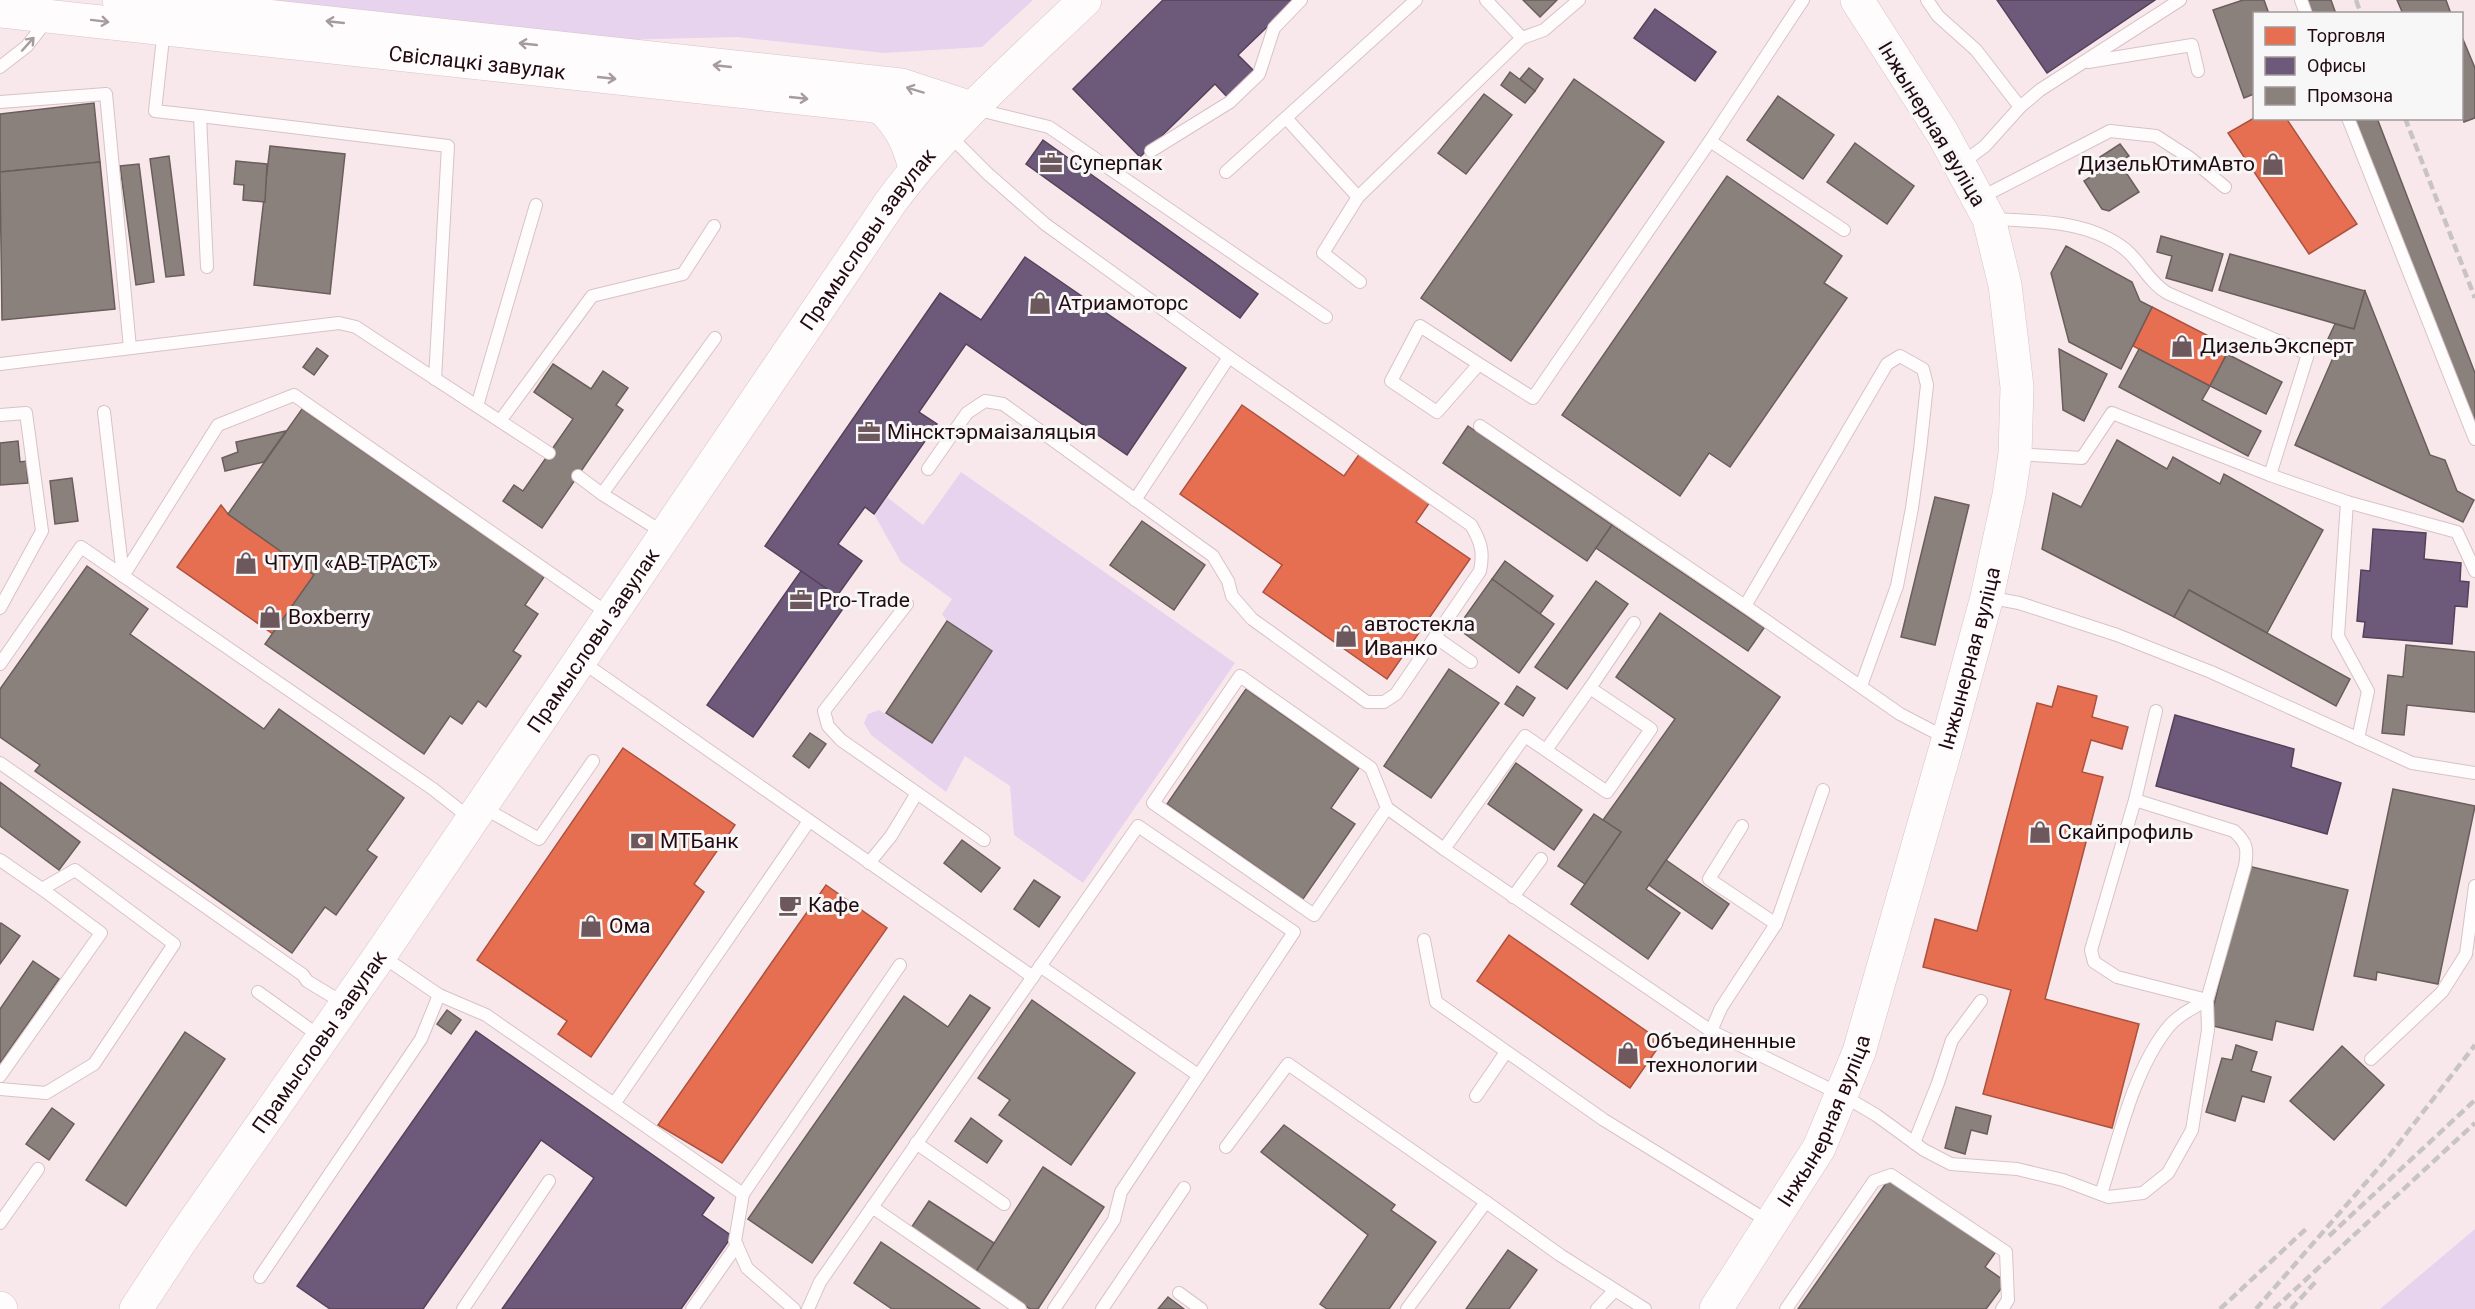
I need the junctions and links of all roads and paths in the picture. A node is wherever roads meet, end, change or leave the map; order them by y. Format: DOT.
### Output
graph roads {
  1 [pos="119,0"];
  2 [pos="1084,0"];
  3 [pos="1301,0"];
  4 [pos="1416,0"];
  5 [pos="1486,0"];
  6 [pos="1579,0"];
  7 [pos="1803,0"];
  8 [pos="1857,0"];
  9 [pos="1927,0"];
  10 [pos="2180,0"];
  11 [pos="0,11"];
  12 [pos="51,15"];
  13 [pos="166,16"];
  14 [pos="1522,38"];
  15 [pos="2084,62"];
  16 [pos="0,67"];
  17 [pos="2198,71"];
  18 [pos="0,102"];
  19 [pos="881,107"];
  20 [pos="2020,107"];
  21 [pos="971,108"];
  22 [pos="200,116"];
  23 [pos="1286,118"];
  24 [pos="2349,120"];
  25 [pos="948,133"];
  26 [pos="1710,141"];
  27 [pos="1151,151"];
  28 [pos="1960,164"];
  29 [pos="915,169"];
  30 [pos="1226,172"];
  31 [pos="2225,187"];
  32 [pos="1358,197"];
  33 [pos="536,205"];
  34 [pos="1984,209"];
  35 [pos="714,226"];
  36 [pos="1844,230"];
  37 [pos="207,267"];
  38 [pos="1360,282"];
  39 [pos="1326,317"];
  40 [pos="715,338"];
  41 [pos="130,348"];
  42 [pos="1229,357"];
  43 [pos="0,364"];
  44 [pos="1479,364"];
  45 [pos="435,379"];
  46 [pos="477,406"];
  47 [pos="104,412"];
  48 [pos="0,415"];
  49 [pos="500,421"];
  50 [pos="1480,426"];
  51 [pos="2475,439"];
  52 [pos="549,453"];
  53 [pos="2015,454"];
  54 [pos="928,469"];
  55 [pos="578,476"];
  56 [pos="2270,476"];
  57 [pos="602,494"];
  58 [pos="1135,500"];
  59 [pos="2347,502"];
  60 [pos="665,533"];
  61 [pos="2475,572"];
  62 [pos="123,576"];
  63 [pos="1987,597"];
  64 [pos="907,604"];
  65 [pos="1745,606"];
  66 [pos="0,608"];
  67 [pos="610,614"];
  68 [pos="1634,623"];
  69 [pos="1435,637"];
  70 [pos="580,660"];
  71 [pos="1471,662"];
  72 [pos="0,664"];
  73 [pos="1861,686"];
  74 [pos="1590,687"];
  75 [pos="2156,711"];
  76 [pos="2358,739"];
  77 [pos="1948,740"];
  78 [pos="1546,750"];
  79 [pos="593,761"];
  80 [pos="0,763"];
  81 [pos="2475,773"];
  82 [pos="1823,790"];
  83 [pos="917,793"];
  84 [pos="2135,800"];
  85 [pos="1387,808"];
  86 [pos="477,813"];
  87 [pos="809,821"];
  88 [pos="1742,826"];
  89 [pos="984,840"];
  90 [pos="1444,849"];
  91 [pos="1541,858"];
  92 [pos="0,860"];
  93 [pos="870,863"];
  94 [pos="2475,886"];
  95 [pos="42,889"];
  96 [pos="1513,897"];
  97 [pos="1776,924"];
  98 [pos="1424,940"];
  99 [pos="381,954"];
  100 [pos="900,965"];
  101 [pos="1040,966"];
  102 [pos="1033,976"];
  103 [pos="258,992"];
  104 [pos="439,995"];
  105 [pos="2207,1000"];
  106 [pos="1981,1001"];
  107 [pos="346,1005"];
  108 [pos="1711,1031"];
  109 [pos="323,1038"];
  110 [pos="1506,1052"];
  111 [pos="2371,1059"];
  112 [pos="1198,1075"];
  113 [pos="0,1077"];
  114 [pos="0,1089"];
  115 [pos="1842,1095"];
  116 [pos="1476,1096"];
  117 [pos="614,1104"];
  118 [pos="916,1143"];
  119 [pos="1914,1143"];
  120 [pos="1226,1147"];
  121 [pos="38,1169"];
  122 [pos="549,1181"];
  123 [pos="1184,1188"];
  124 [pos="742,1194"];
  125 [pos="2101,1194"];
  126 [pos="1486,1202"];
  127 [pos="1004,1204"];
  128 [pos="872,1207"];
  129 [pos="0,1223"];
  130 [pos="1772,1223"];
  131 [pos="737,1245"];
  132 [pos="260,1277"];
  133 [pos="1615,1290"];
  134 [pos="1179,1293"];
  135 [pos="136,1309"];
  136 [pos="463,1309"];
  137 [pos="692,1309"];
  138 [pos="794,1309"];
  139 [pos="808,1309"];
  140 [pos="1020,1309"];
  141 [pos="1054,1309"];
  142 [pos="1102,1309"];
  143 [pos="1201,1309"];
  144 [pos="1407,1309"];
  145 [pos="1597,1309"];
  146 [pos="1645,1309"];
  147 [pos="1716,1309"];
  148 [pos="1785,1309"];
  149 [pos="2002,1309"];
  1 -- 13 [label="street, Свіслацкі завулак"];
  2 -- 21 [label="street, Прамысловы завулак"];
  3 -- 27 [label="lane"];
  4 -- 23 [label="lane"];
  5 -- 14 [label="lane"];
  6 -- 14 [label="lane"];
  7 -- 26 [label="lane"];
  8 -- 28 [label="street, Інжынерная вуліца"];
  9 -- 20 [label="lane"];
  10 -- 15 [label="lane"];
  11 -- 12 [label="street, Свіслацкі завулак"];
  12 -- 13 [label="street, Свіслацкі завулак, one-way"];
  16 -- 12 [label="lane, one-way"];
  13 -- 19 [label="street, Свіслацкі завулак, one-way"];
  21 -- 13 [label="street, Свіслацкі завулак, one-way"];
  13 -- 22 [label="lane"];
  14 -- 32 [label="lane"];
  15 -- 17 [label="lane"];
  15 -- 20 [label="lane"];
  18 -- 41 [label="lane"];
  19 -- 25 [label="street, Свіслацкі завулак"];
  19 -- 29 [label="street"];
  20 -- 28 [label="lane"];
  21 -- 25 [label="street, Прамысловы завулак"];
  21 -- 39 [label="lane"];
  22 -- 37 [label="lane"];
  22 -- 45 [label="lane"];
  23 -- 30 [label="lane"];
  23 -- 32 [label="lane"];
  24 -- 51 [label="lane"];
  25 -- 29 [label="street, Прамысловы завулак"];
  25 -- 42 [label="lane"];
  26 -- 36 [label="lane"];
  26 -- 44 [label="lane"];
  28 -- 34 [label="street, Інжынерная вуліца"];
  29 -- 60 [label="street, Прамысловы завулак"];
  31 -- 34 [label="lane"];
  32 -- 38 [label="lane"];
  33 -- 46 [label="lane"];
  34 -- 53 [label="street, Інжынерная вуліца"];
  34 -- 56 [label="lane"];
  35 -- 49 [label="lane"];
  40 -- 57 [label="lane"];
  41 -- 43 [label="lane"];
  41 -- 45 [label="lane"];
  42 -- 58 [label="lane"];
  42 -- 69 [label="lane"];
  44 -- 44 [label="lane"];
  45 -- 46 [label="lane"];
  46 -- 49 [label="lane"];
  47 -- 62 [label="lane"];
  48 -- 66 [label="lane"];
  49 -- 52 [label="lane"];
  50 -- 65 [label="lane"];
  53 -- 56 [label="lane"];
  53 -- 63 [label="street, Інжынерная вуліца"];
  54 -- 58 [label="lane"];
  55 -- 57 [label="lane"];
  56 -- 59 [label="lane"];
  57 -- 60 [label="lane"];
  58 -- 69 [label="lane"];
  59 -- 61 [label="lane"];
  59 -- 76 [label="lane"];
  60 -- 67 [label="street, Прамысловы завулак"];
  62 -- 67 [label="lane"];
  62 -- 72 [label="lane"];
  62 -- 86 [label="lane"];
  63 -- 76 [label="lane"];
  63 -- 77 [label="street, Інжынерная вуліца"];
  64 -- 83 [label="lane"];
  65 -- 73 [label="lane"];
  65 -- 73 [label="lane"];
  67 -- 70 [label="street, Прамысловы завулак"];
  68 -- 74 [label="lane"];
  69 -- 71 [label="lane"];
  70 -- 86 [label="street, Прамысловы завулак"];
  70 -- 87 [label="lane"];
  73 -- 77 [label="lane"];
  74 -- 78 [label="lane"];
  74 -- 78 [label="lane"];
  75 -- 84 [label="lane"];
  76 -- 81 [label="lane"];
  77 -- 115 [label="street, Інжынерная вуліца"];
  78 -- 90 [label="lane"];
  79 -- 86 [label="lane"];
  80 -- 107 [label="lane"];
  82 -- 97 [label="lane"];
  83 -- 89 [label="lane"];
  83 -- 93 [label="lane"];
  84 -- 105 [label="lane"];
  84 -- 105 [label="lane"];
  85 -- 85 [label="lane"];
  85 -- 90 [label="lane"];
  86 -- 99 [label="street, Прамысловы завулак"];
  87 -- 93 [label="lane"];
  87 -- 117 [label="lane"];
  88 -- 97 [label="lane"];
  90 -- 96 [label="lane"];
  91 -- 96 [label="lane"];
  92 -- 95 [label="lane"];
  93 -- 102 [label="lane"];
  94 -- 111 [label="lane"];
  95 -- 113 [label="lane"];
  95 -- 114 [label="lane"];
  96 -- 108 [label="lane"];
  97 -- 108 [label="lane"];
  98 -- 110 [label="lane"];
  99 -- 104 [label="lane"];
  99 -- 107 [label="street, Прамысловы завулак"];
  100 -- 124 [label="lane"];
  101 -- 102 [label="lane"];
  101 -- 112 [label="lane"];
  101 -- 112 [label="lane"];
  102 -- 118 [label="lane"];
  103 -- 109 [label="lane"];
  104 -- 117 [label="lane"];
  104 -- 132 [label="lane"];
  105 -- 125 [label="lane"];
  105 -- 125 [label="lane"];
  106 -- 119 [label="lane"];
  107 -- 109 [label="street, Прамысловы завулак"];
  108 -- 115 [label="lane"];
  109 -- 135 [label="street, Прамысловы завулак"];
  110 -- 116 [label="lane"];
  110 -- 130 [label="lane"];
  112 -- 141 [label="lane"];
  115 -- 119 [label="lane"];
  115 -- 130 [label="street, Інжынерная вуліца"];
  117 -- 124 [label="lane"];
  118 -- 127 [label="lane"];
  118 -- 128 [label="lane"];
  119 -- 125 [label="lane"];
  120 -- 126 [label="lane"];
  121 -- 129 [label="lane"];
  122 -- 136 [label="lane"];
  123 -- 142 [label="lane"];
  124 -- 131 [label="lane"];
  126 -- 133 [label="lane"];
  126 -- 144 [label="lane"];
  128 -- 139 [label="lane"];
  128 -- 140 [label="lane"];
  130 -- 147 [label="street, Інжынерная вуліца"];
  131 -- 137 [label="lane"];
  131 -- 138 [label="lane"];
  133 -- 145 [label="lane"];
  133 -- 146 [label="lane"];
  134 -- 143 [label="lane"];
  148 -- 149 [label="lane"];
}
